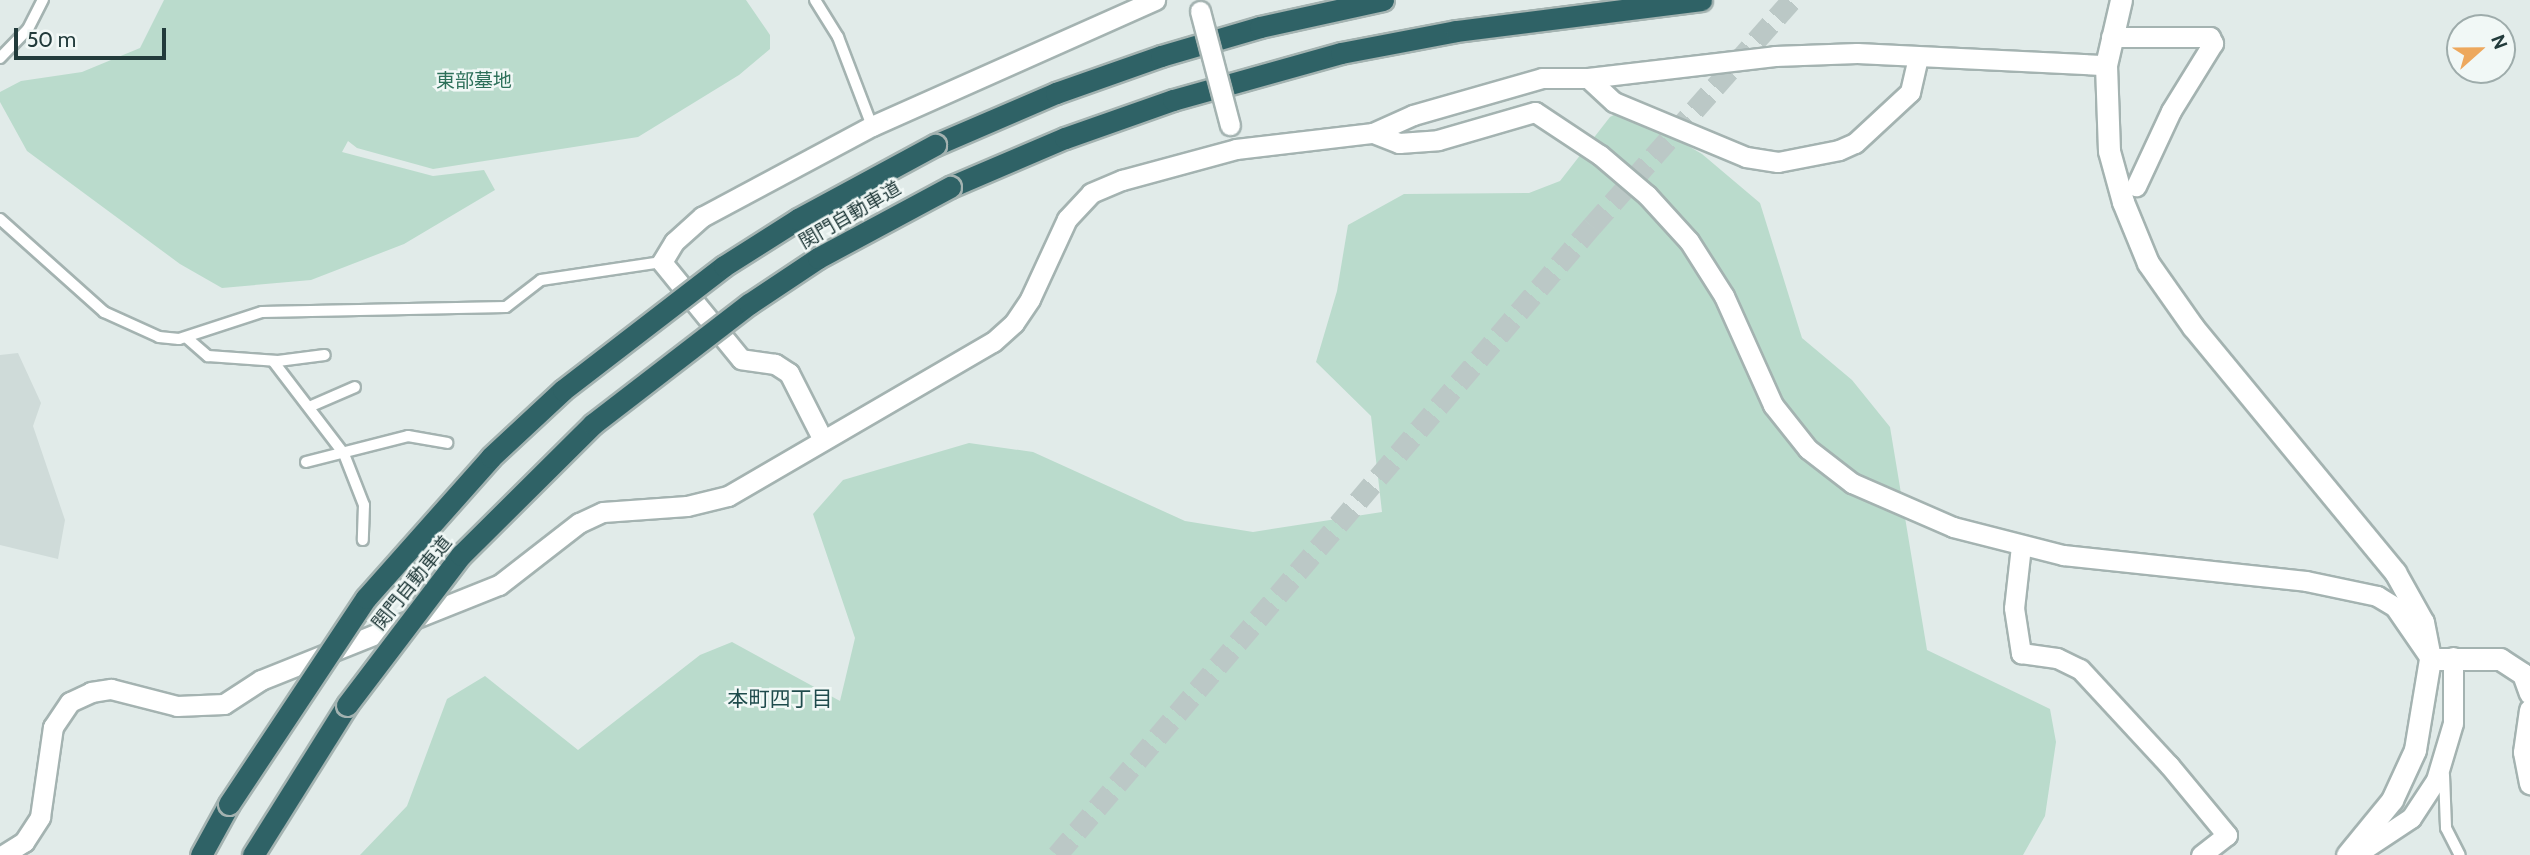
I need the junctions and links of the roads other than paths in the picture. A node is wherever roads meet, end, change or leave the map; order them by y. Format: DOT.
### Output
graph roads {
  1 [pos="43,0"];
  2 [pos="815,0"];
  3 [pos="1155,0"];
  4 [pos="1382,0"];
  5 [pos="1701,0"];
  6 [pos="2121,0"];
  7 [pos="1198,6"];
  8 [pos="2111,37"];
  9 [pos="0,58"];
  10 [pos="1918,58"];
  11 [pos="2106,65"];
  12 [pos="1588,78"];
  13 [pos="872,126"];
  14 [pos="1373,133"];
  15 [pos="1236,149"];
  16 [pos="2136,186"];
  17 [pos="0,219"];
  18 [pos="662,262"];
  19 [pos="187,338"];
  20 [pos="325,355"];
  21 [pos="273,361"];
  22 [pos="355,387"];
  23 [pos="310,407"];
  24 [pos="823,440"];
  25 [pos="447,443"];
  26 [pos="344,454"];
  27 [pos="306,462"];
  28 [pos="363,540"];
  29 [pos="2021,546"];
  30 [pos="2453,657"];
  31 [pos="2430,659"];
  32 [pos="2526,677"];
  33 [pos="347,705"];
  34 [pos="2530,710"];
  35 [pos="2445,761"];
  36 [pos="2530,783"];
  37 [pos="3,855"];
  38 [pos="201,855"];
  39 [pos="253,855"];
  40 [pos="270,855"];
  41 [pos="2202,855"];
  42 [pos="2347,855"];
  43 [pos="2355,855"];
  44 [pos="2460,855"];
  1 -- 9 [label="lane"];
  2 -- 13 [label="lane"];
  3 -- 13 [label="street"];
  4 -- 38 [label="highway, 関門自動車道, bridge"];
  5 -- 33 [label="highway, 関門自動車道, bridge"];
  6 -- 8 [label="street"];
  7 -- 15 [label="street, bridge"];
  8 -- 11 [label="street"];
  8 -- 16 [label="street"];
  10 -- 11 [label="street"];
  10 -- 12 [label="street"];
  10 -- 12 [label="street"];
  11 -- 31 [label="street"];
  12 -- 14 [label="street"];
  13 -- 18 [label="street"];
  14 -- 15 [label="street"];
  14 -- 29 [label="street"];
  15 -- 24 [label="street"];
  17 -- 19 [label="lane"];
  18 -- 19 [label="lane"];
  18 -- 24 [label="street"];
  19 -- 21 [label="lane"];
  20 -- 21 [label="lane"];
  21 -- 23 [label="lane"];
  22 -- 23 [label="lane"];
  23 -- 26 [label="lane"];
  24 -- 37 [label="street"];
  25 -- 26 [label="lane"];
  26 -- 27 [label="lane"];
  26 -- 28 [label="lane"];
  29 -- 31 [label="street"];
  29 -- 41 [label="street"];
  30 -- 31 [label="street"];
  30 -- 32 [label="street"];
  30 -- 35 [label="street"];
  31 -- 42 [label="street"];
  33 -- 39 [label="highway, 関門自動車道"];
  33 -- 40 [label="highway"];
  34 -- 36 [label="street"];
  35 -- 43 [label="street"];
  35 -- 44 [label="lane"];
}
